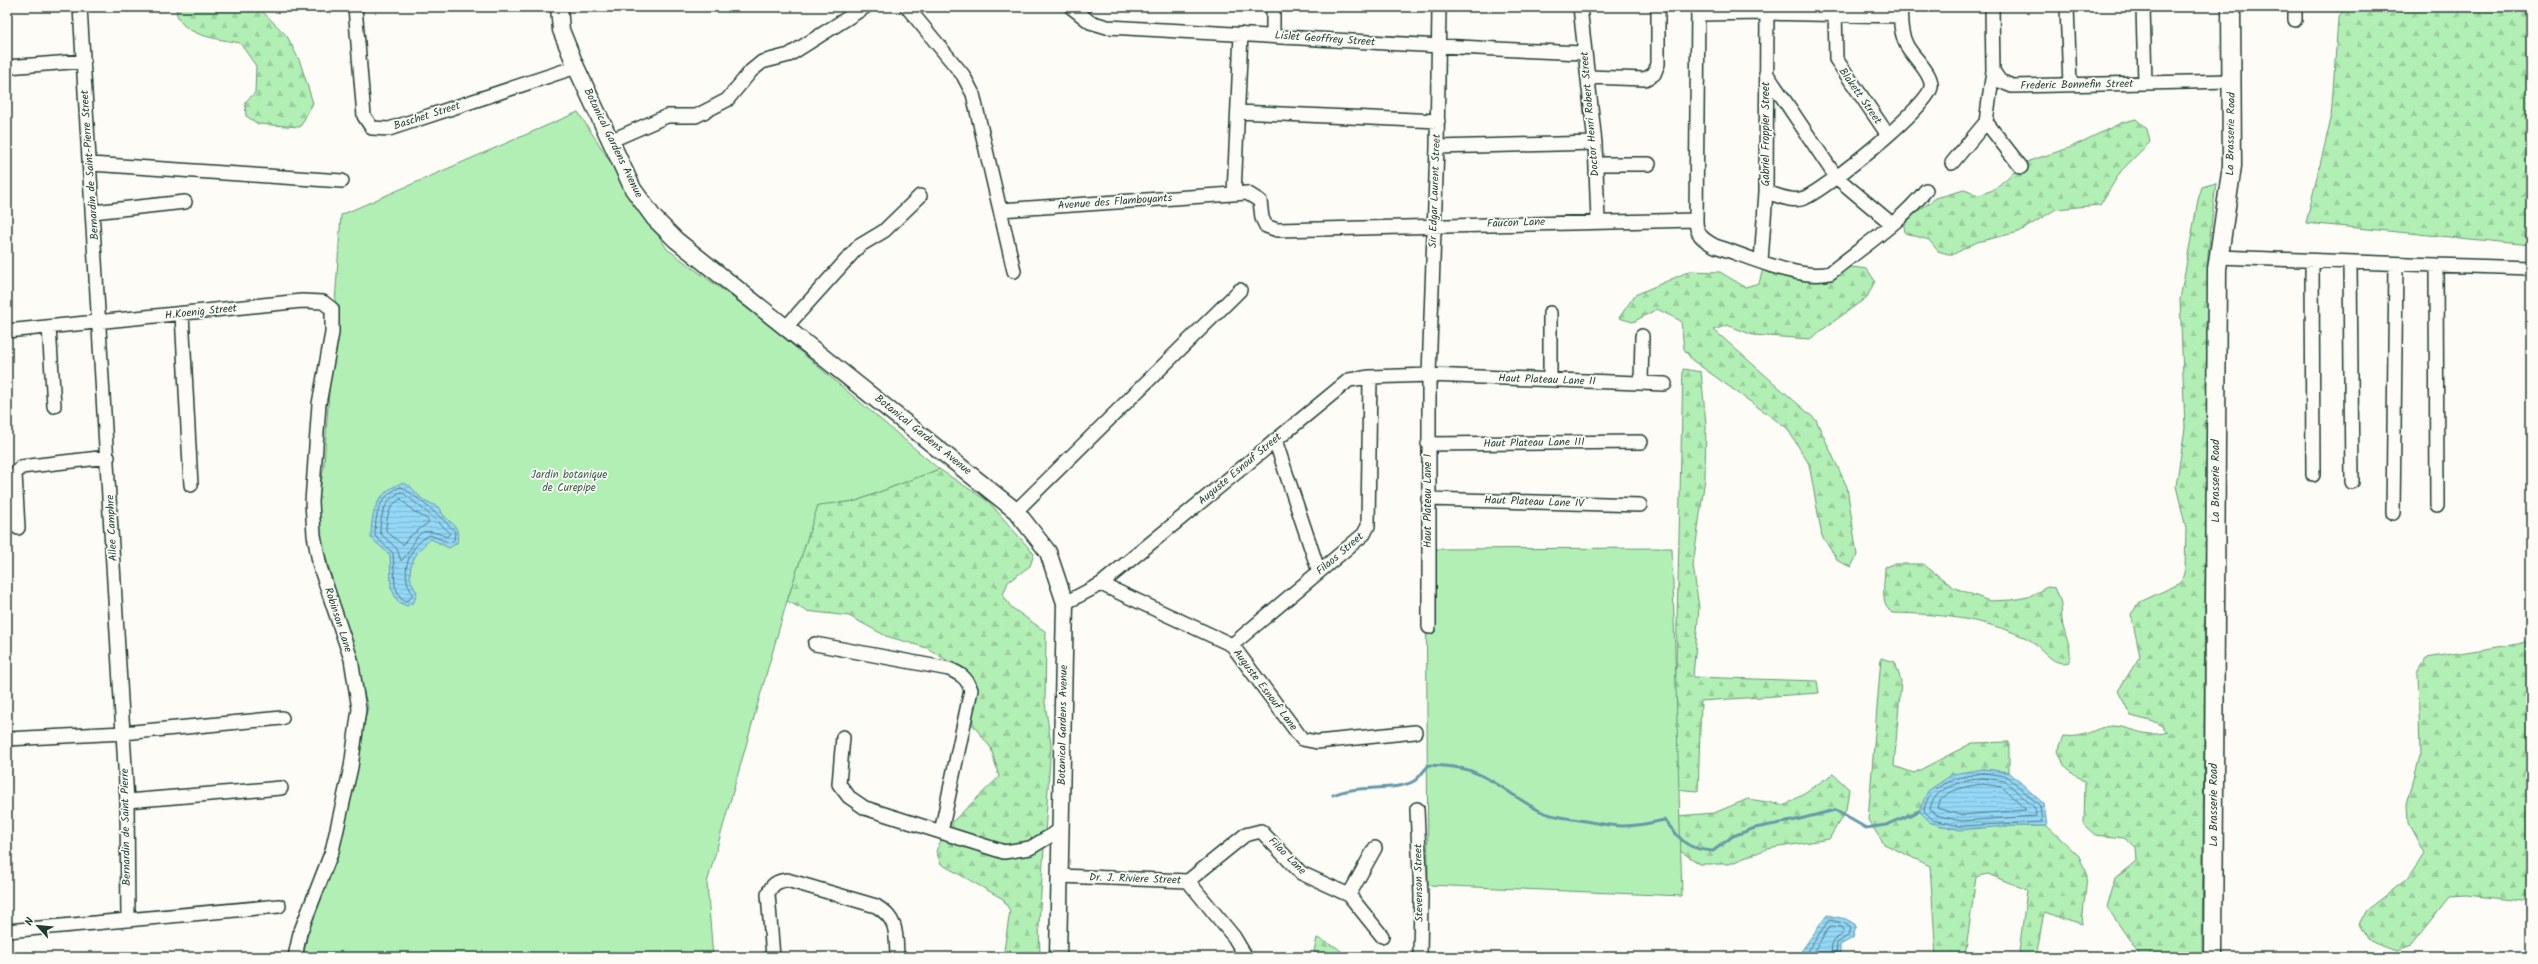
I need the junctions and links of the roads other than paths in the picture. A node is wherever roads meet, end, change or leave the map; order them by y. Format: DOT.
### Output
graph roads {
  1 [pos="80,7"];
  2 [pos="355,7"];
  3 [pos="559,7"];
  4 [pos="865,7"];
  5 [pos="907,7"];
  6 [pos="1071,7"];
  7 [pos="1273,7"];
  8 [pos="1439,7"];
  9 [pos="1580,7"];
  10 [pos="1658,7"];
  11 [pos="1992,7"];
  12 [pos="2067,7"];
  13 [pos="2143,7"];
  14 [pos="2231,7"];
  15 [pos="2295,7"];
  16 [pos="1698,10"];
  17 [pos="1767,10"];
  18 [pos="1835,11"];
  19 [pos="1901,12"];
  20 [pos="2295,20"];
  21 [pos="1241,34"];
  22 [pos="1272,35"];
  23 [pos="1439,48"];
  24 [pos="1585,53"];
  25 [pos="84,61"];
  26 [pos="7,66"];
  27 [pos="576,67"];
  28 [pos="1993,71"];
  29 [pos="1766,72"];
  30 [pos="1588,77"];
  31 [pos="2231,81"];
  32 [pos="2145,83"];
  33 [pos="2070,85"];
  34 [pos="1238,112"];
  35 [pos="1438,121"];
  36 [pos="1986,122"];
  37 [pos="1888,135"];
  38 [pos="610,141"];
  39 [pos="1595,143"];
  40 [pos="1437,147"];
  41 [pos="1952,163"];
  42 [pos="91,164"];
  43 [pos="1596,164"];
  44 [pos="1649,164"];
  45 [pos="2021,167"];
  46 [pos="1836,177"];
  47 [pos="342,181"];
  48 [pos="1926,190"];
  49 [pos="1766,192"];
  50 [pos="1234,194"];
  51 [pos="920,196"];
  52 [pos="185,202"];
  53 [pos="1000,210"];
  54 [pos="93,212"];
  55 [pos="1696,220"];
  56 [pos="1598,221"];
  57 [pos="1892,224"];
  58 [pos="1434,226"];
  59 [pos="2218,257"];
  60 [pos="1761,261"];
  61 [pos="2312,261"];
  62 [pos="2350,262"];
  63 [pos="2396,264"];
  64 [pos="2436,266"];
  65 [pos="2531,268"];
  66 [pos="1014,271"];
  67 [pos="1240,290"];
  68 [pos="302,301"];
  69 [pos="1550,313"];
  70 [pos="182,314"];
  71 [pos="100,323"];
  72 [pos="787,326"];
  73 [pos="48,327"];
  74 [pos="7,331"];
  75 [pos="1642,336"];
  76 [pos="1429,375"];
  77 [pos="1370,377"];
  78 [pos="1550,380"];
  79 [pos="1641,384"];
  80 [pos="1665,384"];
  81 [pos="54,406"];
  82 [pos="1275,440"];
  83 [pos="1641,442"];
  84 [pos="1428,444"];
  85 [pos="108,457"];
  86 [pos="2312,474"];
  87 [pos="2352,482"];
  88 [pos="191,485"];
  89 [pos="1428,498"];
  90 [pos="1640,505"];
  91 [pos="2438,506"];
  92 [pos="1016,511"];
  93 [pos="2393,513"];
  94 [pos="18,528"];
  95 [pos="1318,572"];
  96 [pos="1101,584"];
  97 [pos="1065,603"];
  98 [pos="1429,627"];
  99 [pos="815,644"];
  100 [pos="1232,645"];
  101 [pos="282,718"];
  102 [pos="1414,732"];
  103 [pos="123,733"];
  104 [pos="843,737"];
  105 [pos="7,739"];
  106 [pos="280,788"];
  107 [pos="128,801"];
  108 [pos="1417,809"];
  109 [pos="1060,830"];
  110 [pos="941,832"];
  111 [pos="1375,848"];
  112 [pos="1059,876"];
  113 [pos="1188,881"];
  114 [pos="1349,895"];
  115 [pos="279,906"];
  116 [pos="128,920"];
  117 [pos="7,931"];
  118 [pos="1382,936"];
  119 [pos="295,957"];
  120 [pos="774,957"];
  121 [pos="897,957"];
  122 [pos="1058,957"];
  123 [pos="1246,957"];
  124 [pos="1420,957"];
  125 [pos="2213,957"];
  1 -- 25 [label="street, Bernardin de Saint-Pierre Street"];
  2 -- 27 [label="street, Baschet Street"];
  3 -- 27 [label="street, Botanical Gardens Avenue"];
  4 -- 38 [label="street"];
  5 -- 53 [label="street"];
  6 -- 21 [label="street, Lislet Geoffrey Street"];
  7 -- 22 [label="street"];
  8 -- 23 [label="street, Sir Edgar Laurent Street"];
  9 -- 24 [label="street, Doctor Henri Robert Street"];
  10 -- 30 [label="street"];
  11 -- 28 [label="street"];
  12 -- 33 [label="street"];
  13 -- 32 [label="street"];
  14 -- 31 [label="main road, La Brasserie Road"];
  15 -- 20 [label="street"];
  16 -- 17 [label="street"];
  16 -- 55 [label="street"];
  17 -- 18 [label="street"];
  17 -- 29 [label="street, Gabriel Froppier Street"];
  18 -- 19 [label="street"];
  18 -- 37 [label="street, Blakett Street"];
  19 -- 37 [label="street"];
  21 -- 22 [label="street, Lislet Geoffrey Street"];
  21 -- 34 [label="street"];
  22 -- 23 [label="street, Lislet Geoffrey Street"];
  23 -- 24 [label="street, Lislet Geoffrey Street"];
  23 -- 35 [label="street, Sir Edgar Laurent Street"];
  24 -- 30 [label="street, Doctor Henri Robert Street"];
  25 -- 26 [label="street"];
  25 -- 42 [label="street, Bernardin de Saint-Pierre Street"];
  27 -- 38 [label="street, Botanical Gardens Avenue"];
  28 -- 33 [label="street, Frederic Bonnefin Street"];
  28 -- 36 [label="street"];
  29 -- 46 [label="street"];
  29 -- 49 [label="street, Gabriel Froppier Street"];
  30 -- 39 [label="street, Doctor Henri Robert Street"];
  31 -- 32 [label="street, Frederic Bonnefin Street"];
  31 -- 59 [label="main road, La Brasserie Road"];
  32 -- 33 [label="street, Frederic Bonnefin Street"];
  34 -- 35 [label="street"];
  34 -- 50 [label="street"];
  35 -- 40 [label="street, Sir Edgar Laurent Street"];
  36 -- 41 [label="street"];
  36 -- 45 [label="street"];
  37 -- 46 [label="street"];
  38 -- 72 [label="street, Botanical Gardens Avenue"];
  39 -- 40 [label="street"];
  39 -- 43 [label="street, Doctor Henri Robert Street"];
  40 -- 58 [label="street, Sir Edgar Laurent Street"];
  42 -- 47 [label="street"];
  42 -- 54 [label="street, Bernardin de Saint-Pierre Street"];
  43 -- 44 [label="street"];
  43 -- 56 [label="street, Doctor Henri Robert Street"];
  46 -- 49 [label="street"];
  46 -- 57 [label="street"];
  48 -- 57 [label="street"];
  49 -- 60 [label="street, Gabriel Froppier Street"];
  50 -- 53 [label="street, Avenue des Flamboyants"];
  50 -- 58 [label="street, Avenue des Flamboyants"];
  51 -- 72 [label="street"];
  52 -- 54 [label="street"];
  53 -- 66 [label="street"];
  54 -- 71 [label="street, Bernardin de Saint-Pierre Street"];
  55 -- 56 [label="street"];
  55 -- 60 [label="street"];
  56 -- 58 [label="street, Faucon Lane"];
  57 -- 60 [label="street"];
  58 -- 76 [label="street, Sir Edgar Laurent Street"];
  59 -- 61 [label="street"];
  59 -- 125 [label="main road, La Brasserie Road"];
  61 -- 62 [label="street"];
  61 -- 86 [label="street"];
  62 -- 63 [label="street"];
  62 -- 87 [label="street"];
  63 -- 64 [label="street"];
  63 -- 93 [label="street"];
  64 -- 65 [label="street"];
  64 -- 91 [label="street"];
  67 -- 92 [label="street"];
  68 -- 70 [label="street, H.Koenig Street"];
  68 -- 119 [label="street, Robinson Lane"];
  69 -- 78 [label="street"];
  70 -- 71 [label="street, H.Koenig Street"];
  70 -- 88 [label="street"];
  71 -- 73 [label="street, H.Koenig Street"];
  71 -- 85 [label="street, Allee Camphre"];
  72 -- 92 [label="street, Botanical Gardens Avenue"];
  73 -- 74 [label="street, H.Koenig Street"];
  73 -- 81 [label="street"];
  75 -- 79 [label="street"];
  76 -- 77 [label="street, Auguste Esnouf Street"];
  76 -- 78 [label="street, Haut Plateau Lane II"];
  76 -- 84 [label="street, Haut Plateau Lane I"];
  77 -- 82 [label="street, Auguste Esnouf Street"];
  77 -- 95 [label="street, Filaos Street"];
  78 -- 79 [label="street, Haut Plateau Lane II"];
  79 -- 80 [label="street, Haut Plateau Lane II"];
  82 -- 95 [label="street"];
  82 -- 96 [label="street, Auguste Esnouf Street"];
  83 -- 84 [label="street, Haut Plateau Lane III"];
  84 -- 89 [label="street, Haut Plateau Lane I"];
  85 -- 94 [label="street"];
  85 -- 103 [label="street, Allee Camphre"];
  89 -- 90 [label="street, Haut Plateau Lane IV"];
  89 -- 98 [label="street, Haut Plateau Lane I"];
  92 -- 97 [label="street, Botanical Gardens Avenue"];
  95 -- 100 [label="street, Filaos Street"];
  96 -- 97 [label="street, Auguste Esnouf Street"];
  96 -- 100 [label="street, Auguste Esnouf Lane"];
  97 -- 109 [label="street, Botanical Gardens Avenue"];
  99 -- 110 [label="street"];
  100 -- 102 [label="street, Auguste Esnouf Lane"];
  101 -- 103 [label="street"];
  103 -- 105 [label="street"];
  103 -- 107 [label="street, Bernardin de Saint Pierre"];
  104 -- 110 [label="street"];
  106 -- 107 [label="street"];
  107 -- 116 [label="street, Bernardin de Saint Pierre"];
  108 -- 124 [label="street, Stevenson Street"];
  109 -- 110 [label="street"];
  109 -- 112 [label="street, Botanical Gardens Avenue"];
  111 -- 114 [label="street"];
  112 -- 113 [label="street, Dr. J. Riviere Street"];
  112 -- 122 [label="street, Botanical Gardens Avenue"];
  113 -- 114 [label="street, Filao Lane"];
  113 -- 123 [label="street, Dr. J. Riviere Street"];
  114 -- 118 [label="street, Filao Lane"];
  115 -- 116 [label="street"];
  116 -- 117 [label="street"];
  120 -- 121 [label="street"];
}
